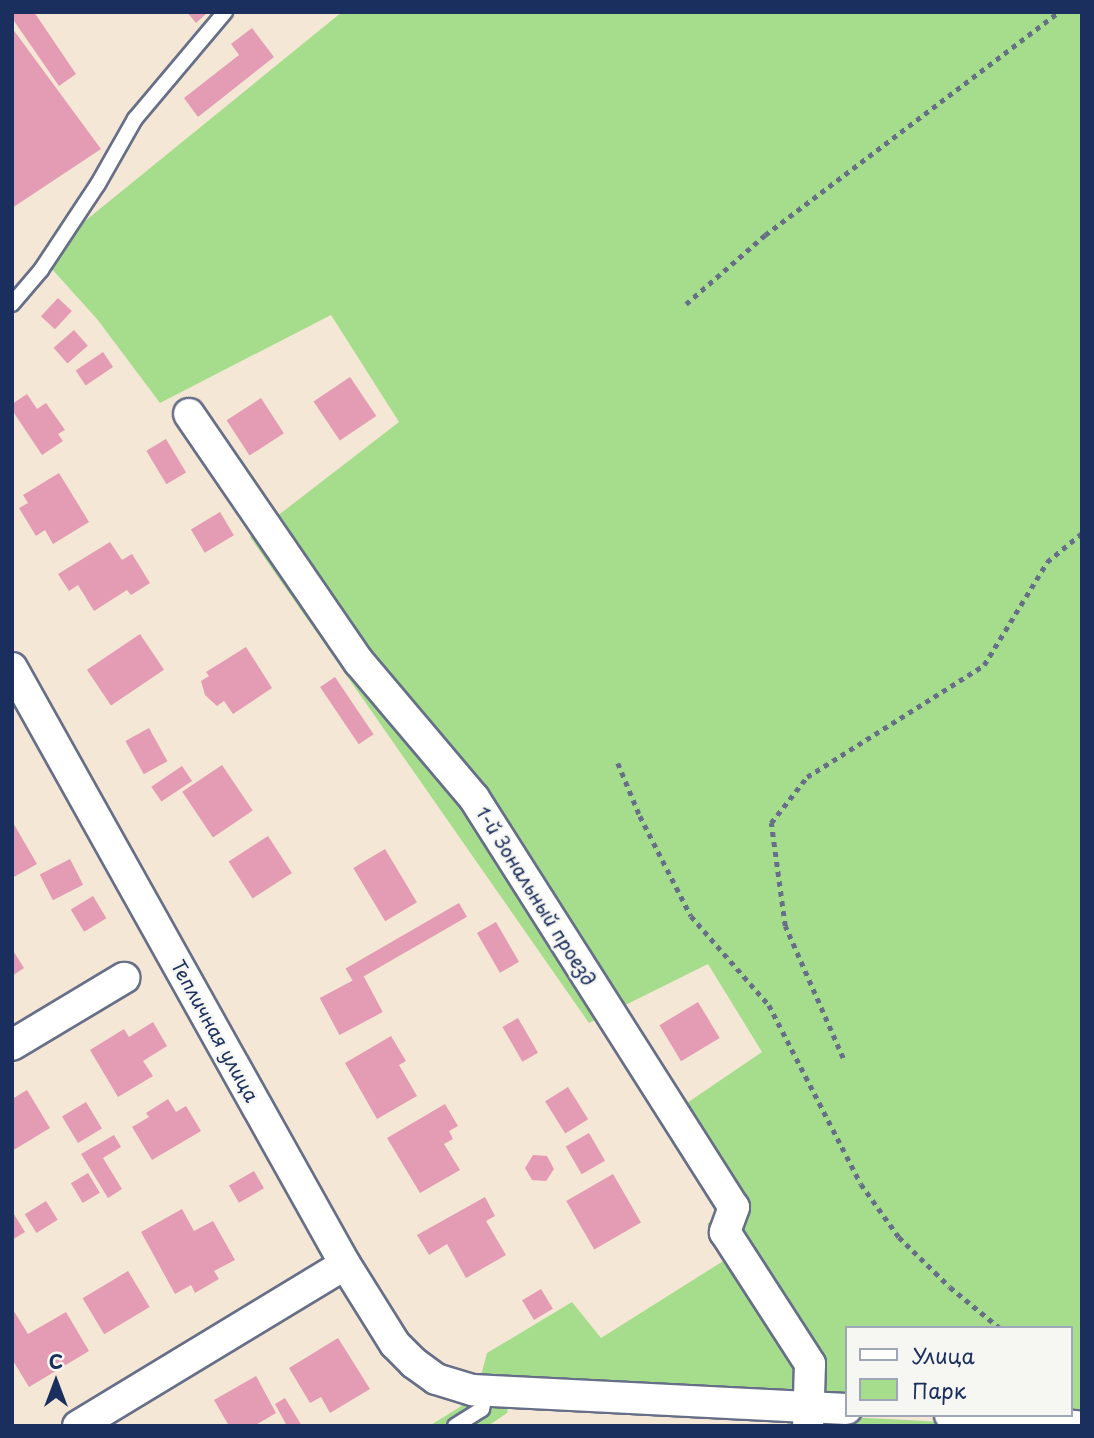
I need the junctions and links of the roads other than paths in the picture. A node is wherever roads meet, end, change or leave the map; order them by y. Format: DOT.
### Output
graph roads {
  1 [pos="226,12"];
  2 [pos="12,304"];
  3 [pos="189,414"];
  4 [pos="12,668"];
  5 [pos="124,978"];
  6 [pos="12,1045"];
  7 [pos="345,1264"];
  8 [pos="486,1391"];
  9 [pos="846,1409"];
  10 [pos="809,1416"];
  11 [pos="973,1417"];
  12 [pos="78,1426"];
  13 [pos="455,1426"];
  14 [pos="1077,1426"];
  1 -- 2 [label="lane"];
  3 -- 10 [label="street, 1-й Зональный проезд"];
  4 -- 7 [label="street, Тепличная улица"];
  5 -- 6 [label="street"];
  7 -- 8 [label="street, Тепличная улица"];
  7 -- 12 [label="street"];
  8 -- 10 [label="street"];
  8 -- 13 [label="lane"];
  9 -- 10 [label="street"];
  11 -- 14 [label="street"];
}
